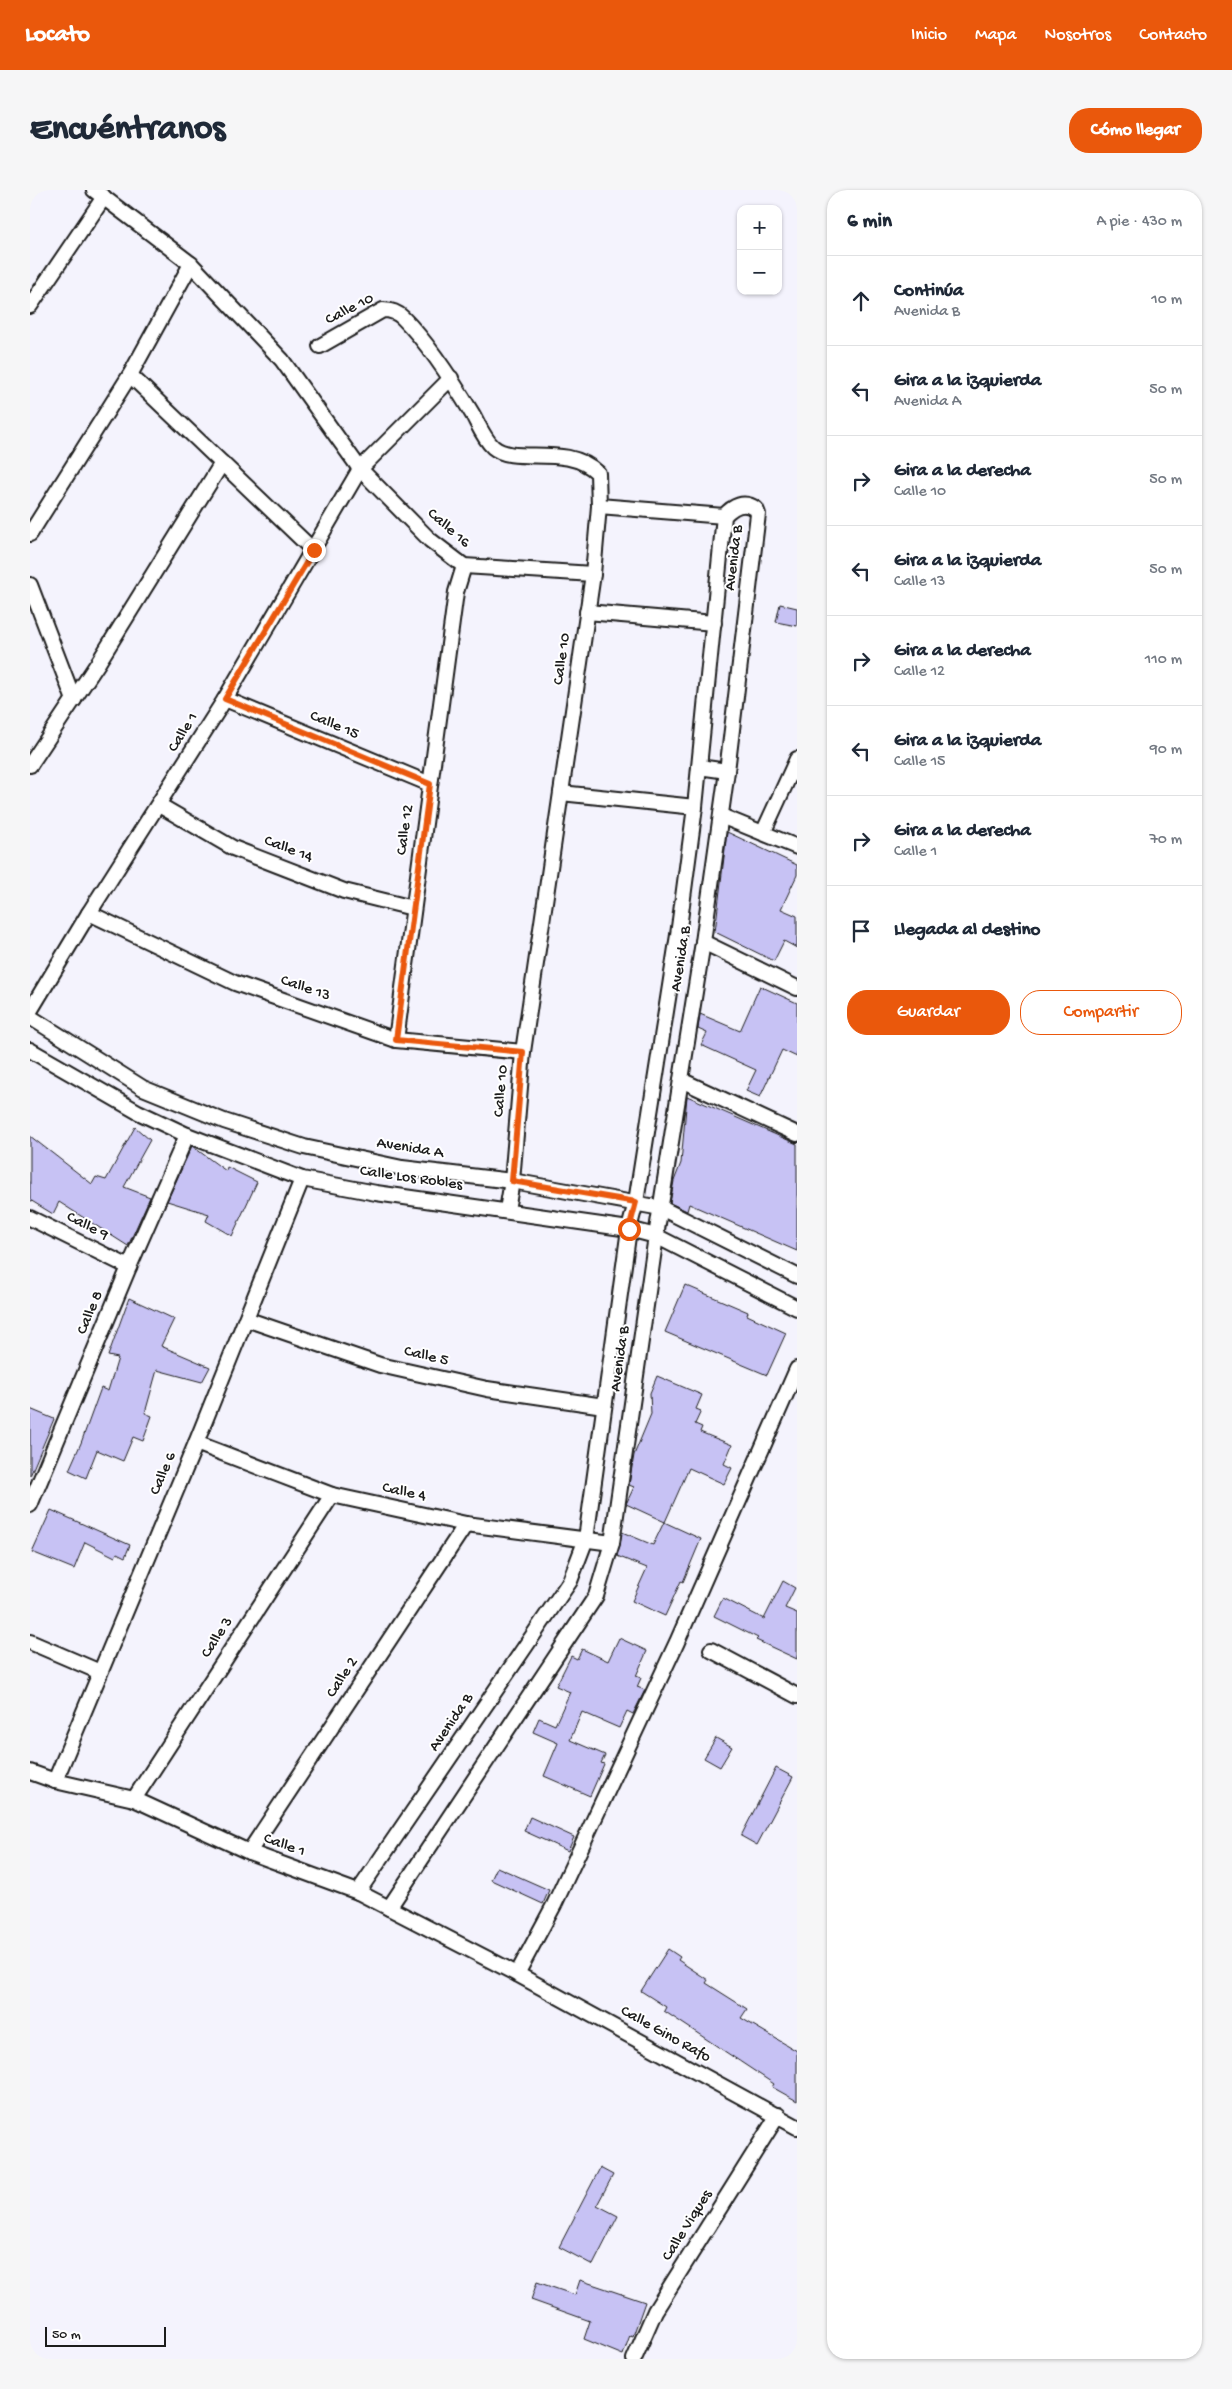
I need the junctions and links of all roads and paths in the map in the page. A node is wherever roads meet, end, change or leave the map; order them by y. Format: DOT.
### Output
graph roads {
  1 [pos="99,194"];
  2 [pos="191,264"];
  3 [pos="30,306"];
  4 [pos="320,346"];
  5 [pos="130,375"];
  6 [pos="451,378"];
  7 [pos="222,463"];
  8 [pos="360,469"];
  9 [pos="599,506"];
  10 [pos="724,516"];
  11 [pos="30,534"];
  12 [pos="314,550"];
  13 [pos="464,566"];
  14 [pos="592,574"];
  15 [pos="30,585"];
  16 [pos="587,612"];
  17 [pos="714,623"];
  18 [pos="225,699"];
  19 [pos="74,700"];
  20 [pos="797,759"];
  21 [pos="30,765"];
  22 [pos="699,767"];
  23 [pos="728,771"];
  24 [pos="430,784"];
  25 [pos="561,793"];
  26 [pos="159,805"];
  27 [pos="695,807"];
  28 [pos="721,816"];
  29 [pos="763,833"];
  30 [pos="797,847"];
  31 [pos="413,908"];
  32 [pos="89,913"];
  33 [pos="703,942"];
  34 [pos="797,988"];
  35 [pos="30,1011"];
  36 [pos="30,1017"];
  37 [pos="396,1040"];
  38 [pos="30,1050"];
  39 [pos="523,1052"];
  40 [pos="681,1080"];
  41 [pos="797,1134"];
  42 [pos="187,1135"];
  43 [pos="302,1179"];
  44 [pos="512,1181"];
  45 [pos="636,1202"];
  46 [pos="661,1208"];
  47 [pos="507,1210"];
  48 [pos="30,1218"];
  49 [pos="629,1229"];
  50 [pos="656,1236"];
  51 [pos="129,1267"];
  52 [pos="797,1276"];
  53 [pos="797,1308"];
  54 [pos="246,1319"];
  55 [pos="797,1369"];
  56 [pos="604,1406"];
  57 [pos="196,1443"];
  58 [pos="332,1495"];
  59 [pos="30,1504"];
  60 [pos="466,1524"];
  61 [pos="586,1539"];
  62 [pos="612,1544"];
  63 [pos="30,1642"];
  64 [pos="711,1650"];
  65 [pos="100,1672"];
  66 [pos="797,1696"];
  67 [pos="30,1772"];
  68 [pos="56,1781"];
  69 [pos="134,1799"];
  70 [pos="249,1852"];
  71 [pos="358,1892"];
  72 [pos="389,1908"];
  73 [pos="517,1974"];
  74 [pos="778,2116"];
  75 [pos="797,2127"];
  76 [pos="634,2359"];
  1 -- 2 [label="street, Calle 16"];
  1 -- 3 [label="street"];
  2 -- 5 [label="street"];
  2 -- 8 [label="street, Calle 16"];
  4 -- 6 [label="street, Calle 10"];
  5 -- 7 [label="street"];
  5 -- 11 [label="street"];
  6 -- 8 [label="street, Calle 1"];
  6 -- 9 [label="street, Calle 10"];
  7 -- 12 [label="street"];
  7 -- 19 [label="street"];
  8 -- 12 [label="street, Calle 1"];
  8 -- 13 [label="street, Calle 16"];
  9 -- 10 [label="street"];
  9 -- 14 [label="street, Calle 10"];
  10 -- 17 [label="street, Avenida B"];
  10 -- 23 [label="street, Avenida B"];
  12 -- 18 [label="street, Calle 1"];
  13 -- 14 [label="street, Calle 16"];
  13 -- 24 [label="street, Calle 12"];
  14 -- 16 [label="street, Calle 10"];
  15 -- 19 [label="street"];
  16 -- 17 [label="street"];
  16 -- 25 [label="street, Calle 10"];
  17 -- 22 [label="street, Avenida B"];
  18 -- 24 [label="street, Calle 15"];
  18 -- 26 [label="street, Calle 1"];
  19 -- 21 [label="street"];
  20 -- 29 [label="street"];
  22 -- 23 [label="street"];
  22 -- 27 [label="street, Avenida B"];
  23 -- 28 [label="street, Avenida B"];
  24 -- 31 [label="street, Calle 12"];
  25 -- 27 [label="street"];
  25 -- 39 [label="street, Calle 10"];
  26 -- 31 [label="street, Calle 14"];
  26 -- 32 [label="street, Calle 1"];
  27 -- 45 [label="street, Avenida B"];
  28 -- 29 [label="street"];
  28 -- 33 [label="street, Avenida B"];
  29 -- 30 [label="street"];
  31 -- 37 [label="street, Calle 12"];
  32 -- 35 [label="street, Calle 1"];
  32 -- 37 [label="street, Calle 13"];
  33 -- 34 [label="street"];
  33 -- 40 [label="street, Avenida B"];
  36 -- 44 [label="street, Avenida A"];
  37 -- 39 [label="street, Calle 13"];
  38 -- 42 [label="street, Calle Los Robles"];
  39 -- 44 [label="street, Calle 10"];
  40 -- 41 [label="street"];
  40 -- 46 [label="street, Avenida B"];
  42 -- 43 [label="street, Calle Los Robles"];
  42 -- 51 [label="street, Calle 8"];
  43 -- 47 [label="street, Calle Los Robles"];
  43 -- 54 [label="street, Calle 6"];
  44 -- 45 [label="street, Avenida A"];
  44 -- 47 [label="street, Calle 10"];
  45 -- 46 [label="street, Avenida A"];
  45 -- 49 [label="street, Avenida B"];
  46 -- 50 [label="street, Avenida B"];
  46 -- 52 [label="street, Avenida A"];
  47 -- 49 [label="street, Calle Los Robles"];
  48 -- 51 [label="street, Calle 9"];
  49 -- 50 [label="street, Calle Los Robles"];
  49 -- 56 [label="street, Avenida B"];
  50 -- 53 [label="street, Calle Los Robles"];
  50 -- 62 [label="street, Avenida B"];
  51 -- 59 [label="street, Calle 8"];
  54 -- 56 [label="street, Calle 5"];
  54 -- 57 [label="street, Calle 6"];
  55 -- 73 [label="street"];
  56 -- 61 [label="street, Avenida B"];
  57 -- 58 [label="street, Calle 4"];
  57 -- 65 [label="street, Calle 6"];
  58 -- 60 [label="street, Calle 4"];
  58 -- 69 [label="street, Calle 3"];
  60 -- 61 [label="street, Calle 4"];
  60 -- 70 [label="street, Calle 2"];
  61 -- 62 [label="street, Calle 4"];
  61 -- 71 [label="street, Avenida B"];
  62 -- 72 [label="street, Avenida B"];
  63 -- 65 [label="street"];
  64 -- 66 [label="street"];
  65 -- 68 [label="street, Calle 6"];
  67 -- 68 [label="street, Calle 1"];
  68 -- 69 [label="street, Calle 1"];
  69 -- 70 [label="street, Calle 1"];
  70 -- 71 [label="street, Calle 1"];
  71 -- 72 [label="street, Calle 1"];
  72 -- 73 [label="street, Calle 1"];
  73 -- 74 [label="street, Calle Gino Rafo"];
  74 -- 75 [label="street, Calle Gino Rafo"];
  74 -- 76 [label="street, Calle Viques"];
}
